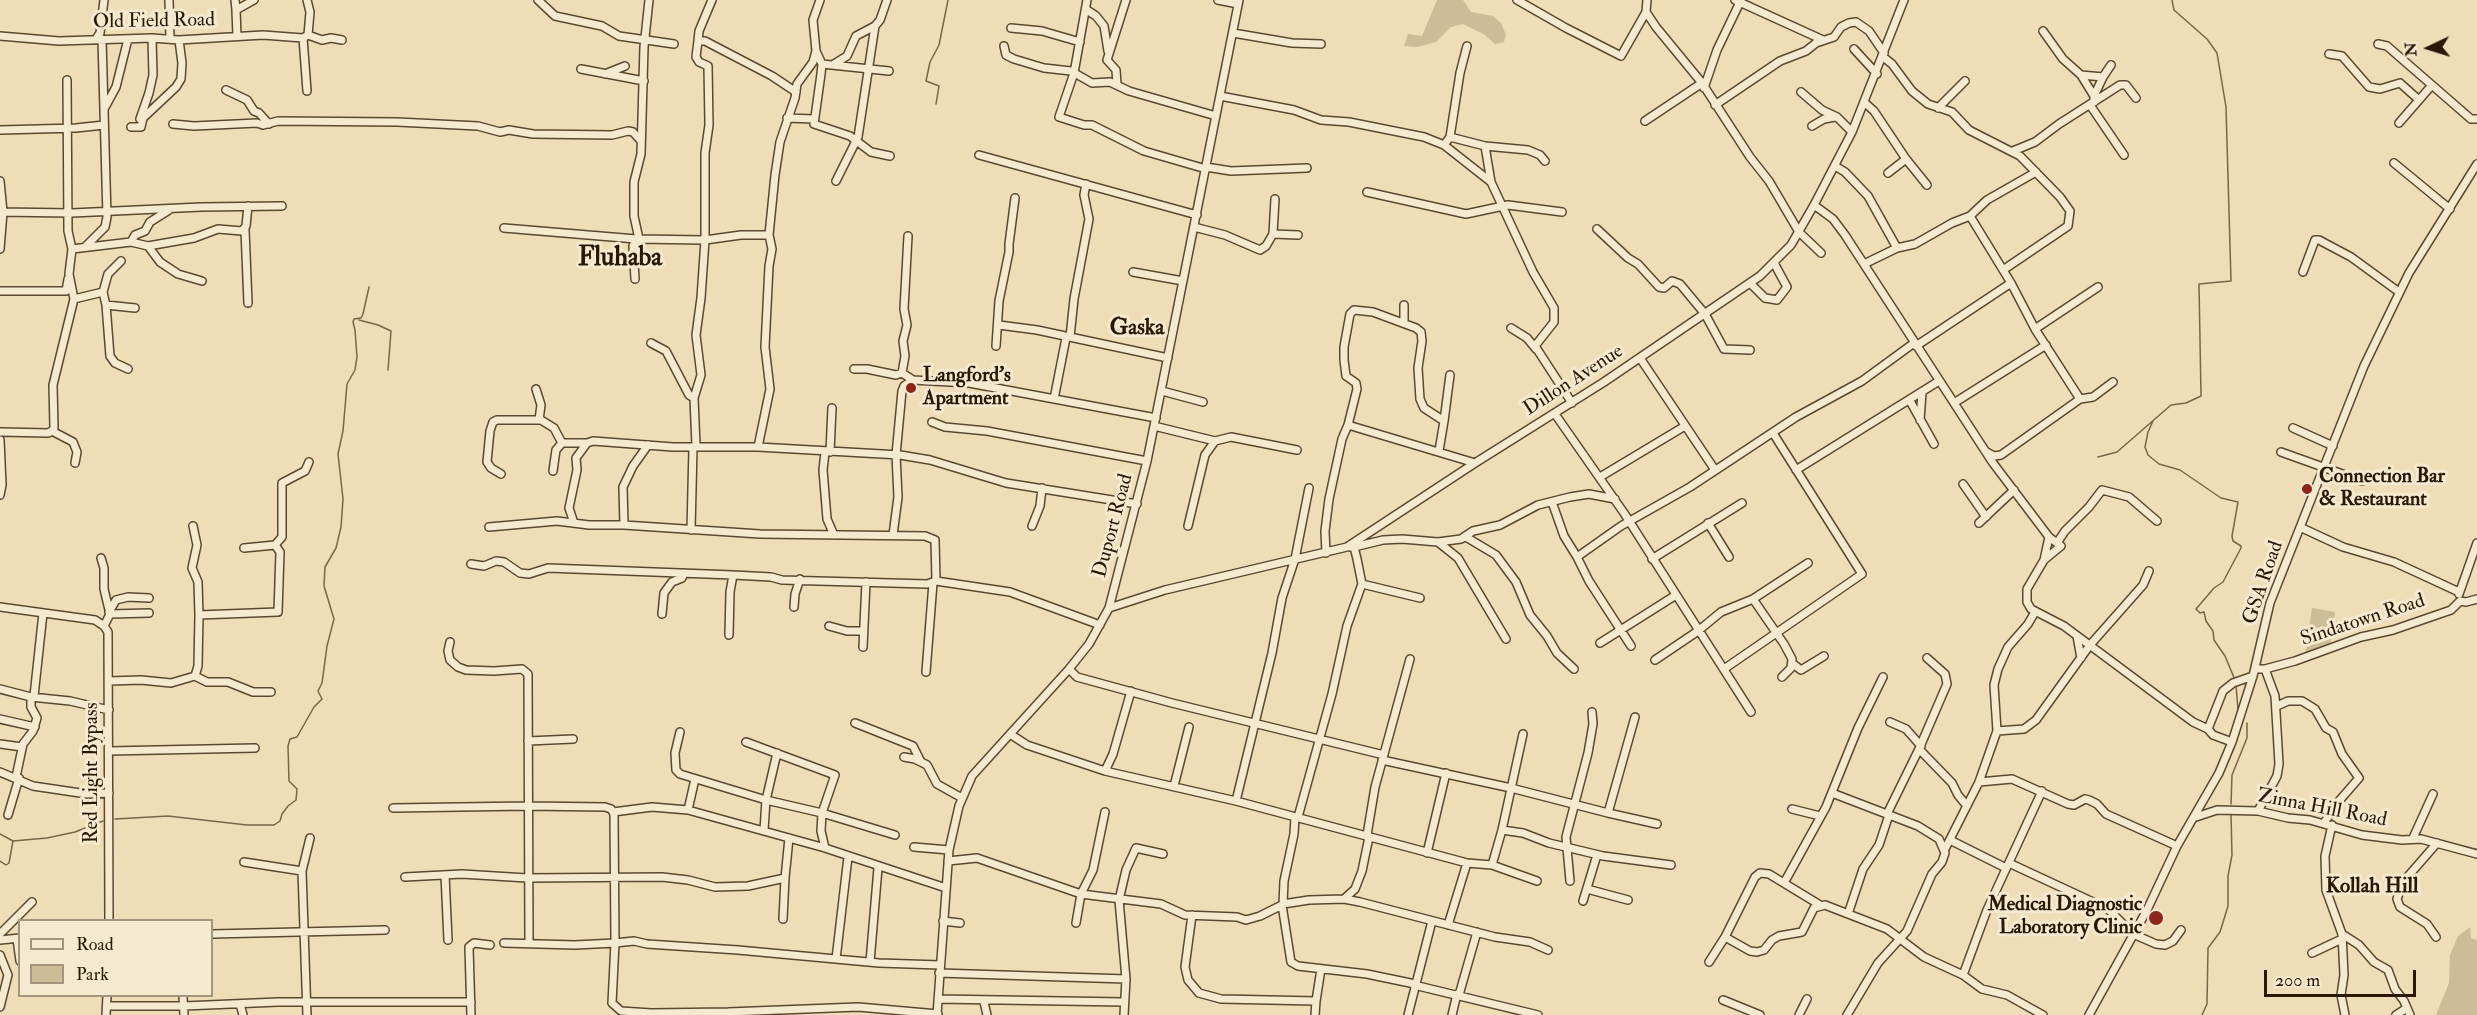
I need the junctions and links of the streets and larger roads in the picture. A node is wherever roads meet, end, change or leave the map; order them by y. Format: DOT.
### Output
graph roads {
  1 [pos="104,0"];
  2 [pos="169,0"];
  3 [pos="235,0"];
  4 [pos="254,0"];
  5 [pos="308,0"];
  6 [pos="538,0"];
  7 [pos="649,0"];
  8 [pos="712,0"];
  9 [pos="820,0"];
  10 [pos="887,0"];
  11 [pos="1087,0"];
  12 [pos="1126,0"];
  13 [pos="1218,0"];
  14 [pos="1517,0"];
  15 [pos="1647,0"];
  16 [pos="1904,0"];
  17 [pos="1738,1"];
  18 [pos="1239,2"];
  19 [pos="236,10"];
  20 [pos="1087,10"];
  21 [pos="1646,12"];
  22 [pos="875,26"];
  23 [pos="1011,28"];
  24 [pos="1116,29"];
  25 [pos="2043,31"];
  26 [pos="1106,32"];
  27 [pos="1233,33"];
  28 [pos="0,36"];
  29 [pos="237,36"];
  30 [pos="306,36"];
  31 [pos="152,38"];
  32 [pos="99,39"];
  33 [pos="128,39"];
  34 [pos="175,39"];
  35 [pos="342,40"];
  36 [pos="1823,40"];
  37 [pos="645,41"];
  38 [pos="698,41"];
  39 [pos="1080,42"];
  40 [pos="674,44"];
  41 [pos="1322,44"];
  42 [pos="2378,44"];
  43 [pos="1005,46"];
  44 [pos="1467,46"];
  45 [pos="1854,50"];
  46 [pos="816,51"];
  47 [pos="1108,54"];
  48 [pos="1883,54"];
  49 [pos="2329,54"];
  50 [pos="822,64"];
  51 [pos="834,64"];
  52 [pos="2111,64"];
  53 [pos="625,66"];
  54 [pos="581,69"];
  55 [pos="869,70"];
  56 [pos="890,71"];
  57 [pos="1074,73"];
  58 [pos="605,74"];
  59 [pos="1876,74"];
  60 [pos="2081,75"];
  61 [pos="2103,77"];
  62 [pos="67,80"];
  63 [pos="644,81"];
  64 [pos="1965,81"];
  65 [pos="1117,85"];
  66 [pos="2432,85"];
  67 [pos="1703,86"];
  68 [pos="226,90"];
  69 [pos="307,91"];
  70 [pos="796,92"];
  71 [pos="1801,92"];
  72 [pos="1220,96"];
  73 [pos="2136,98"];
  74 [pos="2419,100"];
  75 [pos="2093,101"];
  76 [pos="1864,102"];
  77 [pos="1715,105"];
  78 [pos="1938,108"];
  79 [pos="104,109"];
  80 [pos="1216,116"];
  81 [pos="1837,117"];
  82 [pos="788,118"];
  83 [pos="814,119"];
  84 [pos="2477,119"];
  85 [pos="1645,121"];
  86 [pos="2399,123"];
  87 [pos="173,124"];
  88 [pos="268,124"];
  89 [pos="104,125"];
  90 [pos="1812,126"];
  91 [pos="131,127"];
  92 [pos="141,127"];
  93 [pos="66,129"];
  94 [pos="0,130"];
  95 [pos="1852,132"];
  96 [pos="1450,137"];
  97 [pos="641,141"];
  98 [pos="856,142"];
  99 [pos="1444,145"];
  100 [pos="1485,146"];
  101 [pos="2013,151"];
  102 [pos="979,155"];
  103 [pos="2124,155"];
  104 [pos="890,156"];
  105 [pos="1906,159"];
  106 [pos="1545,161"];
  107 [pos="2394,162"];
  108 [pos="2477,164"];
  109 [pos="1835,166"];
  110 [pos="1206,168"];
  111 [pos="1307,168"];
  112 [pos="2036,172"];
  113 [pos="1888,173"];
  114 [pos="0,181"];
  115 [pos="836,181"];
  116 [pos="1491,182"];
  117 [pos="1086,184"];
  118 [pos="1927,185"];
  119 [pos="1367,192"];
  120 [pos="1016,198"];
  121 [pos="1275,199"];
  122 [pos="1501,205"];
  123 [pos="248,206"];
  124 [pos="282,206"];
  125 [pos="1814,206"];
  126 [pos="2450,209"];
  127 [pos="170,210"];
  128 [pos="108,211"];
  129 [pos="1,212"];
  130 [pos="1562,212"];
  131 [pos="68,213"];
  132 [pos="1197,215"];
  133 [pos="1970,216"];
  134 [pos="1194,227"];
  135 [pos="504,228"];
  136 [pos="1597,229"];
  137 [pos="245,230"];
  138 [pos="1799,232"];
  139 [pos="1273,234"];
  140 [pos="769,235"];
  141 [pos="1298,235"];
  142 [pos="909,236"];
  143 [pos="637,239"];
  144 [pos="705,240"];
  145 [pos="131,242"];
  146 [pos="87,246"];
  147 [pos="148,246"];
  148 [pos="1897,248"];
  149 [pos="0,249"];
  150 [pos="72,249"];
  151 [pos="1821,253"];
  152 [pos="121,261"];
  153 [pos="1774,263"];
  154 [pos="1864,264"];
  155 [pos="2002,270"];
  156 [pos="1133,272"];
  157 [pos="2303,272"];
  158 [pos="69,274"];
  159 [pos="635,279"];
  160 [pos="202,281"];
  161 [pos="1183,281"];
  162 [pos="1750,283"];
  163 [pos="2011,283"];
  164 [pos="2098,287"];
  165 [pos="0,291"];
  166 [pos="102,292"];
  167 [pos="2399,292"];
  168 [pos="74,299"];
  169 [pos="249,303"];
  170 [pos="106,304"];
  171 [pos="1404,305"];
  172 [pos="135,308"];
  173 [pos="1705,314"];
  174 [pos="1404,323"];
  175 [pos="999,325"];
  176 [pos="1511,328"];
  177 [pos="2035,329"];
  178 [pos="1068,337"];
  179 [pos="651,343"];
  180 [pos="1915,344"];
  181 [pos="2046,345"];
  182 [pos="996,346"];
  183 [pos="1536,349"];
  184 [pos="1750,350"];
  185 [pos="1168,358"];
  186 [pos="1640,358"];
  187 [pos="128,369"];
  188 [pos="854,369"];
  189 [pos="902,373"];
  190 [pos="1450,375"];
  191 [pos="913,380"];
  192 [pos="1939,381"];
  193 [pos="2113,382"];
  194 [pos="536,389"];
  195 [pos="1162,391"];
  196 [pos="1922,393"];
  197 [pos="694,398"];
  198 [pos="1054,399"];
  199 [pos="2080,399"];
  200 [pos="1910,401"];
  201 [pos="1203,402"];
  202 [pos="1572,403"];
  203 [pos="1954,404"];
  204 [pos="832,408"];
  205 [pos="1554,414"];
  206 [pos="1156,418"];
  207 [pos="539,420"];
  208 [pos="1920,420"];
  209 [pos="1444,421"];
  210 [pos="932,422"];
  211 [pos="1348,425"];
  212 [pos="1155,426"];
  213 [pos="1686,426"];
  214 [pos="2293,428"];
  215 [pos="0,432"];
  216 [pos="52,432"];
  217 [pos="1773,433"];
  218 [pos="0,440"];
  219 [pos="1215,441"];
  220 [pos="562,443"];
  221 [pos="586,443"];
  222 [pos="1934,444"];
  223 [pos="648,445"];
  224 [pos="2333,446"];
  225 [pos="695,447"];
  226 [pos="758,447"];
  227 [pos="1297,450"];
  228 [pos="1984,450"];
  229 [pos="1439,451"];
  230 [pos="827,452"];
  231 [pos="2281,452"];
  232 [pos="896,455"];
  233 [pos="1147,461"];
  234 [pos="309,462"];
  235 [pos="75,463"];
  236 [pos="1475,463"];
  237 [pos="2325,466"];
  238 [pos="1715,470"];
  239 [pos="1796,470"];
  240 [pos="553,471"];
  241 [pos="501,474"];
  242 [pos="1600,477"];
  243 [pos="2362,481"];
  244 [pos="1963,484"];
  245 [pos="1042,488"];
  246 [pos="1310,488"];
  247 [pos="2014,490"];
  248 [pos="0,495"];
  249 [pos="1615,499"];
  250 [pos="1552,502"];
  251 [pos="1742,503"];
  252 [pos="1137,504"];
  253 [pos="1986,517"];
  254 [pos="1630,521"];
  255 [pos="2157,521"];
  256 [pos="574,523"];
  257 [pos="1708,523"];
  258 [pos="1979,524"];
  259 [pos="624,525"];
  260 [pos="193,526"];
  261 [pos="1032,526"];
  262 [pos="1188,526"];
  263 [pos="489,527"];
  264 [pos="2302,528"];
  265 [pos="691,530"];
  266 [pos="834,535"];
  267 [pos="893,535"];
  268 [pos="1466,537"];
  269 [pos="2049,537"];
  270 [pos="1438,542"];
  271 [pos="2057,543"];
  272 [pos="2477,543"];
  273 [pos="275,545"];
  274 [pos="1351,547"];
  275 [pos="244,548"];
  276 [pos="1326,552"];
  277 [pos="1577,557"];
  278 [pos="1729,557"];
  279 [pos="101,558"];
  280 [pos="1295,559"];
  281 [pos="1652,559"];
  282 [pos="2044,560"];
  283 [pos="1808,563"];
  284 [pos="471,564"];
  285 [pos="2149,572"];
  286 [pos="684,573"];
  287 [pos="733,575"];
  288 [pos="800,579"];
  289 [pos="866,582"];
  290 [pos="934,582"];
  291 [pos="1362,584"];
  292 [pos="2459,592"];
  293 [pos="1676,595"];
  294 [pos="148,598"];
  295 [pos="1420,598"];
  296 [pos="1753,599"];
  297 [pos="2477,599"];
  298 [pos="2460,601"];
  299 [pos="0,607"];
  300 [pos="794,607"];
  301 [pos="1109,608"];
  302 [pos="2035,612"];
  303 [pos="43,613"];
  304 [pos="110,613"];
  305 [pos="149,613"];
  306 [pos="662,614"];
  307 [pos="199,615"];
  308 [pos="1100,625"];
  309 [pos="104,626"];
  310 [pos="829,626"];
  311 [pos="1620,630"];
  312 [pos="863,631"];
  313 [pos="1698,631"];
  314 [pos="1776,633"];
  315 [pos="729,635"];
  316 [pos="2077,636"];
  317 [pos="1506,639"];
  318 [pos="450,642"];
  319 [pos="1600,643"];
  320 [pos="2090,645"];
  321 [pos="1631,646"];
  322 [pos="863,647"];
  323 [pos="1824,656"];
  324 [pos="1927,658"];
  325 [pos="2081,658"];
  326 [pos="1410,659"];
  327 [pos="1655,660"];
  328 [pos="1792,663"];
  329 [pos="1069,669"];
  330 [pos="1574,669"];
  331 [pos="1724,669"];
  332 [pos="2265,669"];
  333 [pos="926,672"];
  334 [pos="2254,673"];
  335 [pos="195,676"];
  336 [pos="1883,676"];
  337 [pos="1782,677"];
  338 [pos="109,681"];
  339 [pos="0,690"];
  340 [pos="1131,691"];
  341 [pos="271,692"];
  342 [pos="32,696"];
  343 [pos="2277,706"];
  344 [pos="109,710"];
  345 [pos="1592,712"];
  346 [pos="1751,712"];
  347 [pos="1635,717"];
  348 [pos="0,719"];
  349 [pos="855,723"];
  350 [pos="1254,723"];
  351 [pos="1890,723"];
  352 [pos="35,727"];
  353 [pos="1189,727"];
  354 [pos="2208,729"];
  355 [pos="1997,731"];
  356 [pos="680,732"];
  357 [pos="1010,734"];
  358 [pos="1522,734"];
  359 [pos="573,739"];
  360 [pos="1319,740"];
  361 [pos="528,741"];
  362 [pos="746,742"];
  363 [pos="2232,742"];
  364 [pos="0,744"];
  365 [pos="22,747"];
  366 [pos="1920,747"];
  367 [pos="255,748"];
  368 [pos="109,751"];
  369 [pos="777,753"];
  370 [pos="904,757"];
  371 [pos="1383,758"];
  372 [pos="921,762"];
  373 [pos="1105,771"];
  374 [pos="0,772"];
  375 [pos="1446,773"];
  376 [pos="17,778"];
  377 [pos="695,779"];
  378 [pos="1979,782"];
  379 [pos="1174,786"];
  380 [pos="1511,788"];
  381 [pos="2042,791"];
  382 [pos="109,793"];
  383 [pos="1832,793"];
  384 [pos="2433,794"];
  385 [pos="962,798"];
  386 [pos="766,800"];
  387 [pos="1236,801"];
  388 [pos="1574,804"];
  389 [pos="527,806"];
  390 [pos="1967,806"];
  391 [pos="393,808"];
  392 [pos="1792,809"];
  393 [pos="688,810"];
  394 [pos="2258,811"];
  395 [pos="1105,812"];
  396 [pos="822,813"];
  397 [pos="1608,813"];
  398 [pos="614,814"];
  399 [pos="8,815"];
  400 [pos="1888,815"];
  401 [pos="1820,816"];
  402 [pos="1296,817"];
  403 [pos="2195,817"];
  404 [pos="1657,824"];
  405 [pos="2328,824"];
  406 [pos="764,830"];
  407 [pos="1502,830"];
  408 [pos="895,835"];
  409 [pos="1368,836"];
  410 [pos="310,838"];
  411 [pos="789,838"];
  412 [pos="2414,838"];
  413 [pos="1950,840"];
  414 [pos="2437,843"];
  415 [pos="1565,846"];
  416 [pos="2177,846"];
  417 [pos="825,848"];
  418 [pos="914,848"];
  419 [pos="1945,849"];
  420 [pos="949,850"];
  421 [pos="1427,853"];
  422 [pos="1163,854"];
  423 [pos="2477,854"];
  424 [pos="1597,855"];
  425 [pos="848,857"];
  426 [pos="948,861"];
  427 [pos="244,862"];
  428 [pos="1467,863"];
  429 [pos="1492,865"];
  430 [pos="1671,866"];
  431 [pos="2007,866"];
  432 [pos="878,867"];
  433 [pos="302,871"];
  434 [pos="445,875"];
  435 [pos="405,877"];
  436 [pos="527,878"];
  437 [pos="614,878"];
  438 [pos="785,878"];
  439 [pos="1570,880"];
  440 [pos="1537,881"];
  441 [pos="1784,883"];
  442 [pos="946,888"];
  443 [pos="1587,889"];
  444 [pos="1081,894"];
  445 [pos="1344,899"];
  446 [pos="1119,900"];
  447 [pos="1628,900"];
  448 [pos="1583,901"];
  449 [pos="32,902"];
  450 [pos="1282,904"];
  451 [pos="1820,905"];
  452 [pos="1848,914"];
  453 [pos="1192,915"];
  454 [pos="110,919"];
  455 [pos="783,919"];
  456 [pos="943,921"];
  457 [pos="1432,921"];
  458 [pos="960,923"];
  459 [pos="1076,923"];
  460 [pos="1448,925"];
  461 [pos="385,930"];
  462 [pos="2181,930"];
  463 [pos="303,931"];
  464 [pos="1478,932"];
  465 [pos="0,934"];
  466 [pos="213,934"];
  467 [pos="2133,934"];
  468 [pos="2342,936"];
  469 [pos="1725,937"];
  470 [pos="2436,937"];
  471 [pos="18,938"];
  472 [pos="1899,939"];
  473 [pos="0,940"];
  474 [pos="448,940"];
  475 [pos="529,942"];
  476 [pos="504,943"];
  477 [pos="615,943"];
  478 [pos="490,945"];
  479 [pos="1548,950"];
  480 [pos="2312,953"];
  481 [pos="0,956"];
  482 [pos="836,959"];
  483 [pos="870,962"];
  484 [pos="1709,962"];
  485 [pos="940,965"];
  486 [pos="1321,969"];
  487 [pos="939,973"];
  488 [pos="1963,975"];
  489 [pos="1126,979"];
  490 [pos="1415,985"];
  491 [pos="1458,994"];
  492 [pos="107,997"];
  493 [pos="183,997"];
  494 [pos="938,999"];
  495 [pos="1807,999"];
  496 [pos="1316,1000"];
  497 [pos="1723,1000"];
  498 [pos="307,1002"];
  499 [pos="471,1002"];
  500 [pos="984,1002"];
  501 [pos="1124,1002"];
  502 [pos="240,1004"];
  503 [pos="107,1006"];
  504 [pos="184,1006"];
  505 [pos="858,1006"];
  506 [pos="0,1007"];
  507 [pos="2409,1011"];
  508 [pos="788,1012"];
  509 [pos="727,1013"];
  510 [pos="651,1014"];
  511 [pos="106,1015"];
  512 [pos="184,1015"];
  513 [pos="243,1015"];
  514 [pos="307,1015"];
  515 [pos="471,1015"];
  516 [pos="858,1015"];
  517 [pos="938,1015"];
  518 [pos="987,1015"];
  519 [pos="1124,1015"];
  520 [pos="1315,1015"];
  521 [pos="1408,1015"];
  522 [pos="1452,1015"];
  523 [pos="1538,1015"];
  524 [pos="1760,1015"];
  525 [pos="1799,1015"];
  526 [pos="1847,1015"];
  527 [pos="2043,1015"];
  528 [pos="2089,1015"];
  529 [pos="2345,1015"];
  530 [pos="2396,1015"];
  1 -- 32 [label="street"];
  2 -- 34 [label="street"];
  3 -- 19 [label="street"];
  4 -- 19 [label="street"];
  5 -- 30 [label="street"];
  6 -- 37 [label="street"];
  7 -- 37 [label="street"];
  8 -- 38 [label="street"];
  9 -- 46 [label="street"];
  10 -- 22 [label="street"];
  11 -- 20 [label="street"];
  12 -- 24 [label="street"];
  13 -- 18 [label="street"];
  14 -- 21 [label="street"];
  15 -- 21 [label="street"];
  16 -- 48 [label="street, Dillon Avenue"];
  17 -- 36 [label="street"];
  17 -- 67 [label="street"];
  18 -- 27 [label="street, Duport Road"];
  19 -- 29 [label="street"];
  20 -- 26 [label="street"];
  20 -- 39 [label="street"];
  21 -- 67 [label="street"];
  22 -- 51 [label="street"];
  22 -- 55 [label="street"];
  23 -- 39 [label="street"];
  24 -- 26 [label="street"];
  24 -- 47 [label="street"];
  25 -- 60 [label="street"];
  26 -- 47 [label="street"];
  27 -- 41 [label="street"];
  27 -- 72 [label="street, Duport Road"];
  28 -- 32 [label="street, Old Field Road"];
  29 -- 30 [label="street, Old Field Road"];
  29 -- 34 [label="street, Old Field Road"];
  30 -- 35 [label="street, Old Field Road"];
  30 -- 69 [label="street"];
  31 -- 33 [label="street, Old Field Road"];
  31 -- 34 [label="street, Old Field Road"];
  31 -- 92 [label="street"];
  32 -- 33 [label="street, Old Field Road"];
  32 -- 79 [label="street"];
  33 -- 79 [label="street"];
  34 -- 92 [label="street"];
  36 -- 48 [label="street"];
  36 -- 77 [label="street"];
  37 -- 40 [label="street"];
  37 -- 63 [label="street"];
  38 -- 70 [label="street"];
  38 -- 144 [label="street"];
  39 -- 57 [label="street"];
  42 -- 66 [label="street"];
  43 -- 57 [label="street"];
  44 -- 96 [label="street"];
  45 -- 59 [label="street"];
  46 -- 50 [label="street"];
  46 -- 70 [label="street"];
  47 -- 65 [label="street"];
  48 -- 59 [label="street, Dillon Avenue"];
  48 -- 78 [label="street"];
  49 -- 74 [label="street"];
  50 -- 51 [label="street"];
  50 -- 83 [label="street"];
  51 -- 55 [label="street"];
  52 -- 61 [label="street"];
  53 -- 58 [label="street"];
  54 -- 58 [label="street"];
  55 -- 56 [label="street"];
  55 -- 98 [label="street"];
  57 -- 65 [label="street"];
  57 -- 110 [label="street"];
  58 -- 63 [label="street"];
  59 -- 76 [label="street, Dillon Avenue"];
  60 -- 61 [label="street"];
  60 -- 75 [label="street"];
  61 -- 75 [label="street"];
  62 -- 93 [label="street"];
  63 -- 97 [label="street"];
  64 -- 78 [label="street"];
  65 -- 80 [label="street"];
  66 -- 74 [label="street"];
  66 -- 84 [label="street"];
  67 -- 77 [label="street"];
  67 -- 85 [label="street"];
  68 -- 88 [label="street"];
  70 -- 82 [label="street"];
  71 -- 81 [label="street"];
  72 -- 80 [label="street, Duport Road"];
  72 -- 99 [label="street"];
  73 -- 75 [label="street"];
  74 -- 86 [label="street"];
  75 -- 101 [label="street"];
  75 -- 103 [label="street"];
  76 -- 95 [label="street, Dillon Avenue"];
  76 -- 105 [label="street"];
  77 -- 138 [label="street"];
  78 -- 101 [label="street"];
  79 -- 89 [label="street"];
  80 -- 110 [label="street, Duport Road"];
  81 -- 90 [label="street"];
  81 -- 95 [label="street"];
  82 -- 83 [label="street"];
  82 -- 140 [label="street"];
  83 -- 98 [label="street"];
  87 -- 88 [label="street"];
  88 -- 97 [label="street"];
  89 -- 93 [label="street"];
  89 -- 128 [label="street"];
  91 -- 92 [label="street"];
  93 -- 94 [label="street"];
  93 -- 131 [label="street"];
  95 -- 109 [label="street, Dillon Avenue"];
  96 -- 99 [label="street"];
  96 -- 100 [label="street"];
  97 -- 143 [label="street"];
  98 -- 104 [label="street"];
  98 -- 115 [label="street"];
  99 -- 116 [label="street"];
  100 -- 106 [label="street"];
  100 -- 116 [label="street"];
  101 -- 112 [label="street"];
  102 -- 117 [label="street"];
  105 -- 113 [label="street"];
  105 -- 118 [label="street"];
  107 -- 126 [label="street"];
  108 -- 126 [label="street, GSA Road"];
  109 -- 125 [label="street, Dillon Avenue"];
  109 -- 148 [label="street"];
  110 -- 111 [label="street"];
  110 -- 132 [label="street, Duport Road"];
  112 -- 133 [label="street"];
  112 -- 155 [label="street"];
  114 -- 129 [label="street"];
  116 -- 122 [label="street"];
  117 -- 132 [label="street"];
  117 -- 178 [label="street"];
  119 -- 122 [label="street"];
  120 -- 175 [label="street"];
  121 -- 139 [label="street"];
  122 -- 130 [label="street"];
  122 -- 183 [label="street"];
  123 -- 124 [label="street"];
  123 -- 127 [label="street"];
  123 -- 137 [label="street"];
  125 -- 138 [label="street, Dillon Avenue"];
  125 -- 154 [label="street"];
  126 -- 167 [label="street, GSA Road"];
  127 -- 128 [label="street"];
  127 -- 145 [label="street"];
  128 -- 131 [label="street"];
  128 -- 146 [label="street"];
  129 -- 131 [label="street"];
  129 -- 149 [label="street"];
  131 -- 150 [label="street"];
  132 -- 134 [label="street, Duport Road"];
  133 -- 148 [label="street"];
  133 -- 155 [label="street"];
  134 -- 139 [label="street"];
  134 -- 161 [label="street, Duport Road"];
  135 -- 143 [label="street"];
  136 -- 173 [label="street"];
  137 -- 147 [label="street"];
  137 -- 169 [label="street"];
  138 -- 151 [label="street"];
  138 -- 153 [label="street, Dillon Avenue"];
  139 -- 141 [label="street"];
  140 -- 144 [label="street"];
  140 -- 226 [label="street"];
  142 -- 189 [label="street"];
  143 -- 144 [label="street"];
  143 -- 159 [label="street"];
  144 -- 197 [label="street"];
  145 -- 146 [label="street"];
  145 -- 147 [label="street"];
  146 -- 150 [label="street"];
  147 -- 160 [label="street"];
  148 -- 154 [label="street"];
  150 -- 158 [label="street"];
  152 -- 166 [label="street"];
  153 -- 162 [label="street, Dillon Avenue"];
  153 -- 162 [label="street"];
  154 -- 180 [label="street"];
  155 -- 163 [label="street"];
  156 -- 161 [label="street"];
  157 -- 167 [label="street"];
  158 -- 165 [label="street"];
  158 -- 168 [label="street"];
  161 -- 185 [label="street, Duport Road"];
  162 -- 173 [label="street, Dillon Avenue"];
  163 -- 177 [label="street"];
  163 -- 180 [label="street"];
  164 -- 177 [label="street"];
  166 -- 168 [label="street"];
  166 -- 170 [label="street"];
  167 -- 224 [label="street, GSA Road"];
  168 -- 216 [label="street"];
  170 -- 172 [label="street"];
  170 -- 187 [label="street"];
  171 -- 174 [label="street"];
  173 -- 184 [label="street"];
  173 -- 186 [label="street, Dillon Avenue"];
  174 -- 209 [label="street"];
  174 -- 211 [label="street"];
  175 -- 178 [label="street"];
  175 -- 182 [label="street"];
  176 -- 183 [label="street"];
  177 -- 181 [label="street"];
  178 -- 185 [label="street"];
  178 -- 198 [label="street"];
  179 -- 197 [label="street"];
  180 -- 192 [label="street"];
  180 -- 217 [label="street"];
  181 -- 199 [label="street"];
  181 -- 203 [label="street"];
  183 -- 202 [label="street"];
  185 -- 195 [label="street, Duport Road"];
  186 -- 202 [label="street, Dillon Avenue"];
  186 -- 213 [label="street"];
  188 -- 189 [label="street"];
  189 -- 191 [label="street"];
  190 -- 209 [label="street"];
  191 -- 198 [label="street"];
  191 -- 232 [label="street"];
  192 -- 196 [label="street"];
  192 -- 203 [label="street"];
  193 -- 199 [label="street"];
  194 -- 207 [label="street"];
  195 -- 201 [label="street"];
  195 -- 206 [label="street, Duport Road"];
  196 -- 200 [label="street"];
  196 -- 208 [label="street"];
  197 -- 225 [label="street"];
  198 -- 206 [label="street"];
  199 -- 228 [label="street"];
  200 -- 208 [label="street"];
  200 -- 239 [label="street"];
  202 -- 205 [label="street, Dillon Avenue"];
  203 -- 228 [label="street"];
  204 -- 230 [label="street"];
  205 -- 236 [label="street, Dillon Avenue"];
  205 -- 242 [label="street"];
  206 -- 212 [label="street, Duport Road"];
  207 -- 220 [label="street"];
  207 -- 241 [label="street"];
  208 -- 222 [label="street"];
  209 -- 229 [label="street"];
  210 -- 233 [label="street"];
  211 -- 229 [label="street"];
  211 -- 276 [label="street"];
  212 -- 219 [label="street"];
  212 -- 233 [label="street, Duport Road"];
  213 -- 238 [label="street"];
  213 -- 242 [label="street"];
  214 -- 224 [label="street"];
  215 -- 216 [label="street"];
  216 -- 235 [label="street"];
  217 -- 238 [label="street"];
  217 -- 239 [label="street"];
  218 -- 248 [label="street"];
  219 -- 227 [label="street"];
  219 -- 262 [label="street"];
  220 -- 221 [label="street"];
  220 -- 240 [label="street"];
  221 -- 223 [label="street"];
  221 -- 256 [label="street"];
  223 -- 225 [label="street"];
  223 -- 259 [label="street"];
  224 -- 237 [label="street, GSA Road"];
  225 -- 226 [label="street"];
  225 -- 265 [label="street"];
  226 -- 230 [label="street"];
  228 -- 247 [label="street"];
  229 -- 236 [label="street"];
  230 -- 232 [label="street"];
  230 -- 266 [label="street"];
  231 -- 237 [label="street"];
  232 -- 245 [label="street"];
  232 -- 267 [label="street"];
  233 -- 252 [label="street, Duport Road"];
  234 -- 273 [label="street"];
  236 -- 274 [label="street, Dillon Avenue"];
  237 -- 243 [label="street"];
  237 -- 264 [label="street, GSA Road"];
  238 -- 254 [label="street"];
  239 -- 314 [label="street"];
  242 -- 249 [label="street"];
  244 -- 253 [label="street"];
  245 -- 252 [label="street"];
  245 -- 261 [label="street"];
  246 -- 280 [label="street"];
  247 -- 253 [label="street"];
  247 -- 269 [label="street"];
  249 -- 250 [label="street"];
  249 -- 254 [label="street"];
  250 -- 268 [label="street"];
  250 -- 277 [label="street"];
  251 -- 257 [label="street"];
  252 -- 301 [label="street, Duport Road"];
  253 -- 258 [label="street"];
  254 -- 277 [label="street"];
  254 -- 281 [label="street"];
  255 -- 271 [label="street"];
  256 -- 259 [label="street"];
  256 -- 263 [label="street"];
  257 -- 278 [label="street"];
  257 -- 281 [label="street"];
  259 -- 265 [label="street"];
  260 -- 307 [label="street"];
  264 -- 292 [label="street"];
  264 -- 334 [label="street, GSA Road"];
  265 -- 266 [label="street"];
  266 -- 267 [label="street"];
  267 -- 290 [label="street"];
  268 -- 270 [label="street"];
  268 -- 330 [label="street"];
  269 -- 271 [label="street"];
  269 -- 282 [label="street"];
  270 -- 274 [label="street"];
  270 -- 317 [label="street"];
  271 -- 282 [label="street"];
  272 -- 292 [label="street"];
  273 -- 275 [label="street"];
  273 -- 307 [label="street"];
  274 -- 276 [label="street, Dillon Avenue"];
  274 -- 291 [label="street"];
  276 -- 280 [label="street, Dillon Avenue"];
  277 -- 311 [label="street"];
  279 -- 304 [label="street"];
  280 -- 301 [label="street, Dillon Avenue"];
  280 -- 350 [label="street"];
  281 -- 293 [label="street"];
  282 -- 302 [label="street"];
  283 -- 296 [label="street"];
  284 -- 286 [label="street"];
  285 -- 320 [label="street"];
  286 -- 287 [label="street"];
  286 -- 306 [label="street"];
  287 -- 288 [label="street"];
  287 -- 315 [label="street"];
  288 -- 289 [label="street"];
  288 -- 300 [label="street"];
  289 -- 290 [label="street"];
  289 -- 312 [label="street"];
  290 -- 308 [label="street"];
  290 -- 333 [label="street"];
  291 -- 295 [label="street"];
  291 -- 360 [label="street"];
  292 -- 298 [label="street"];
  293 -- 311 [label="street"];
  293 -- 313 [label="street"];
  294 -- 304 [label="street"];
  296 -- 313 [label="street"];
  296 -- 314 [label="street"];
  297 -- 298 [label="street, Sindatown Road"];
  298 -- 332 [label="street, Sindatown Road"];
  299 -- 303 [label="street"];
  301 -- 308 [label="street, Duport Road"];
  302 -- 316 [label="street"];
  302 -- 355 [label="street"];
  303 -- 309 [label="street"];
  303 -- 342 [label="street"];
  304 -- 305 [label="street"];
  304 -- 309 [label="street"];
  307 -- 335 [label="street"];
  308 -- 329 [label="street, Duport Road"];
  309 -- 338 [label="street, Red Light Bypass"];
  310 -- 312 [label="street"];
  311 -- 319 [label="street"];
  311 -- 321 [label="street"];
  312 -- 322 [label="street"];
  313 -- 327 [label="street"];
  313 -- 331 [label="street"];
  314 -- 328 [label="street"];
  314 -- 331 [label="street"];
  316 -- 320 [label="street"];
  316 -- 325 [label="street"];
  318 -- 361 [label="street"];
  320 -- 325 [label="street"];
  320 -- 354 [label="street"];
  323 -- 328 [label="street"];
  324 -- 366 [label="street"];
  325 -- 355 [label="street"];
  326 -- 371 [label="street"];
  328 -- 337 [label="street"];
  329 -- 340 [label="street"];
  329 -- 357 [label="street, Duport Road"];
  331 -- 346 [label="street"];
  332 -- 334 [label="street, Sindatown Road"];
  332 -- 343 [label="street"];
  334 -- 354 [label="street"];
  334 -- 363 [label="street, GSA Road"];
  335 -- 338 [label="street"];
  335 -- 341 [label="street"];
  336 -- 383 [label="street"];
  338 -- 344 [label="street, Red Light Bypass"];
  339 -- 342 [label="street"];
  340 -- 350 [label="street"];
  340 -- 373 [label="street"];
  342 -- 344 [label="street"];
  342 -- 352 [label="street"];
  343 -- 394 [label="street"];
  343 -- 405 [label="street"];
  344 -- 368 [label="street, Red Light Bypass"];
  345 -- 388 [label="street"];
  347 -- 397 [label="street"];
  348 -- 352 [label="street"];
  349 -- 372 [label="street"];
  350 -- 360 [label="street"];
  350 -- 387 [label="street"];
  351 -- 366 [label="street"];
  352 -- 365 [label="street"];
  353 -- 379 [label="street"];
  354 -- 363 [label="street"];
  355 -- 378 [label="street"];
  356 -- 377 [label="street"];
  357 -- 373 [label="street"];
  357 -- 385 [label="street, Duport Road"];
  358 -- 380 [label="street"];
  359 -- 361 [label="street"];
  360 -- 371 [label="street"];
  360 -- 402 [label="street"];
  361 -- 389 [label="street"];
  362 -- 369 [label="street"];
  363 -- 403 [label="street, GSA Road"];
  364 -- 365 [label="street"];
  365 -- 376 [label="street"];
  366 -- 390 [label="street"];
  366 -- 400 [label="street"];
  367 -- 368 [label="street"];
  368 -- 382 [label="street, Red Light Bypass"];
  369 -- 386 [label="street"];
  369 -- 396 [label="street"];
  370 -- 372 [label="street"];
  371 -- 375 [label="street"];
  371 -- 409 [label="street"];
  372 -- 385 [label="street"];
  373 -- 379 [label="street"];
  374 -- 376 [label="street"];
  375 -- 380 [label="street"];
  375 -- 421 [label="street"];
  376 -- 382 [label="street"];
  376 -- 399 [label="street"];
  377 -- 386 [label="street"];
  377 -- 393 [label="street"];
  378 -- 381 [label="street"];
  378 -- 390 [label="street"];
  379 -- 387 [label="street"];
  380 -- 388 [label="street"];
  380 -- 407 [label="street"];
  381 -- 416 [label="street"];
  381 -- 431 [label="street"];
  382 -- 454 [label="street, Red Light Bypass"];
  383 -- 400 [label="street"];
  383 -- 401 [label="street"];
  384 -- 412 [label="street"];
  385 -- 420 [label="street, Duport Road"];
  386 -- 396 [label="street"];
  386 -- 406 [label="street"];
  387 -- 402 [label="street"];
  388 -- 397 [label="street"];
  388 -- 415 [label="street"];
  389 -- 391 [label="street"];
  389 -- 398 [label="street"];
  389 -- 436 [label="street"];
  390 -- 413 [label="street"];
  392 -- 401 [label="street"];
  393 -- 398 [label="street"];
  393 -- 406 [label="street"];
  394 -- 403 [label="street, Zinna Hill Road"];
  394 -- 405 [label="street, Zinna Hill Road"];
  395 -- 444 [label="street"];
  396 -- 408 [label="street"];
  396 -- 417 [label="street"];
  397 -- 404 [label="street"];
  398 -- 437 [label="street"];
  400 -- 419 [label="street"];
  400 -- 452 [label="street"];
  401 -- 441 [label="street"];
  402 -- 409 [label="street"];
  402 -- 450 [label="street"];
  403 -- 416 [label="street, GSA Road"];
  405 -- 412 [label="street, Zinna Hill Road"];
  405 -- 468 [label="street"];
  406 -- 411 [label="street"];
  407 -- 415 [label="street"];
  407 -- 429 [label="street"];
  409 -- 421 [label="street"];
  409 -- 445 [label="street"];
  410 -- 433 [label="street"];
  411 -- 417 [label="street"];
  411 -- 438 [label="street"];
  412 -- 414 [label="street, Zinna Hill Road"];
  413 -- 419 [label="street"];
  413 -- 431 [label="street"];
  414 -- 423 [label="street, Zinna Hill Road"];
  414 -- 470 [label="street"];
  415 -- 424 [label="street"];
  415 -- 439 [label="street"];
  416 -- 467 [label="street, GSA Road"];
  417 -- 425 [label="street"];
  418 -- 420 [label="street"];
  419 -- 472 [label="street"];
  420 -- 426 [label="street, Duport Road"];
  421 -- 428 [label="street"];
  422 -- 446 [label="street"];
  424 -- 430 [label="street"];
  424 -- 443 [label="street"];
  425 -- 432 [label="street"];
  425 -- 482 [label="street"];
  426 -- 442 [label="street, Duport Road"];
  426 -- 444 [label="street"];
  427 -- 433 [label="street"];
  428 -- 429 [label="street"];
  428 -- 460 [label="street"];
  429 -- 440 [label="street"];
  431 -- 467 [label="street"];
  431 -- 488 [label="street"];
  432 -- 442 [label="street"];
  432 -- 483 [label="street"];
  433 -- 463 [label="street"];
  434 -- 435 [label="street"];
  434 -- 436 [label="street"];
  434 -- 474 [label="street"];
  436 -- 437 [label="street"];
  436 -- 475 [label="street"];
  437 -- 438 [label="street"];
  437 -- 477 [label="street"];
  438 -- 455 [label="street"];
  441 -- 451 [label="street"];
  441 -- 469 [label="street"];
  442 -- 456 [label="street, Duport Road"];
  443 -- 447 [label="street"];
  443 -- 448 [label="street"];
  444 -- 446 [label="street"];
  444 -- 459 [label="street"];
  445 -- 450 [label="street"];
  445 -- 457 [label="street"];
  446 -- 453 [label="street"];
  446 -- 489 [label="street"];
  449 -- 465 [label="street"];
  450 -- 453 [label="street"];
  450 -- 486 [label="street"];
  451 -- 452 [label="street"];
  451 -- 469 [label="street"];
  452 -- 472 [label="street"];
  453 -- 496 [label="street"];
  456 -- 458 [label="street"];
  456 -- 485 [label="street, Duport Road"];
  457 -- 460 [label="street"];
  457 -- 490 [label="street"];
  460 -- 464 [label="street"];
  461 -- 463 [label="street"];
  462 -- 467 [label="street"];
  463 -- 466 [label="street"];
  463 -- 498 [label="street"];
  464 -- 479 [label="street"];
  464 -- 491 [label="street"];
  467 -- 528 [label="street, GSA Road"];
  468 -- 480 [label="street"];
  468 -- 507 [label="street"];
  468 -- 529 [label="street"];
  469 -- 484 [label="street"];
  471 -- 473 [label="street"];
  472 -- 488 [label="street"];
  472 -- 526 [label="street"];
  475 -- 476 [label="street"];
  475 -- 477 [label="street"];
  477 -- 482 [label="street"];
  477 -- 510 [label="street"];
  478 -- 499 [label="street"];
  481 -- 506 [label="street"];
  482 -- 483 [label="street"];
  483 -- 485 [label="street"];
  485 -- 487 [label="street, Duport Road"];
  486 -- 490 [label="street"];
  486 -- 496 [label="street"];
  487 -- 489 [label="street"];
  487 -- 494 [label="street, Duport Road"];
  488 -- 527 [label="street"];
  489 -- 501 [label="street"];
  490 -- 491 [label="street"];
  490 -- 521 [label="street"];
  491 -- 522 [label="street"];
  491 -- 523 [label="street"];
  492 -- 503 [label="street"];
  493 -- 504 [label="street"];
  494 -- 500 [label="street"];
  494 -- 517 [label="street, Duport Road"];
  495 -- 525 [label="street"];
  496 -- 520 [label="street"];
  497 -- 524 [label="street"];
  498 -- 499 [label="street"];
  498 -- 502 [label="street"];
  498 -- 514 [label="street"];
  499 -- 515 [label="street"];
  500 -- 501 [label="street"];
  500 -- 518 [label="street"];
  501 -- 519 [label="street"];
  502 -- 504 [label="street"];
  502 -- 513 [label="street"];
  503 -- 504 [label="street"];
  503 -- 511 [label="street"];
  504 -- 512 [label="street"];
  505 -- 508 [label="street"];
  505 -- 516 [label="street"];
  505 -- 517 [label="street"];
  507 -- 530 [label="street"];
  508 -- 509 [label="street"];
  509 -- 510 [label="street"];
}
